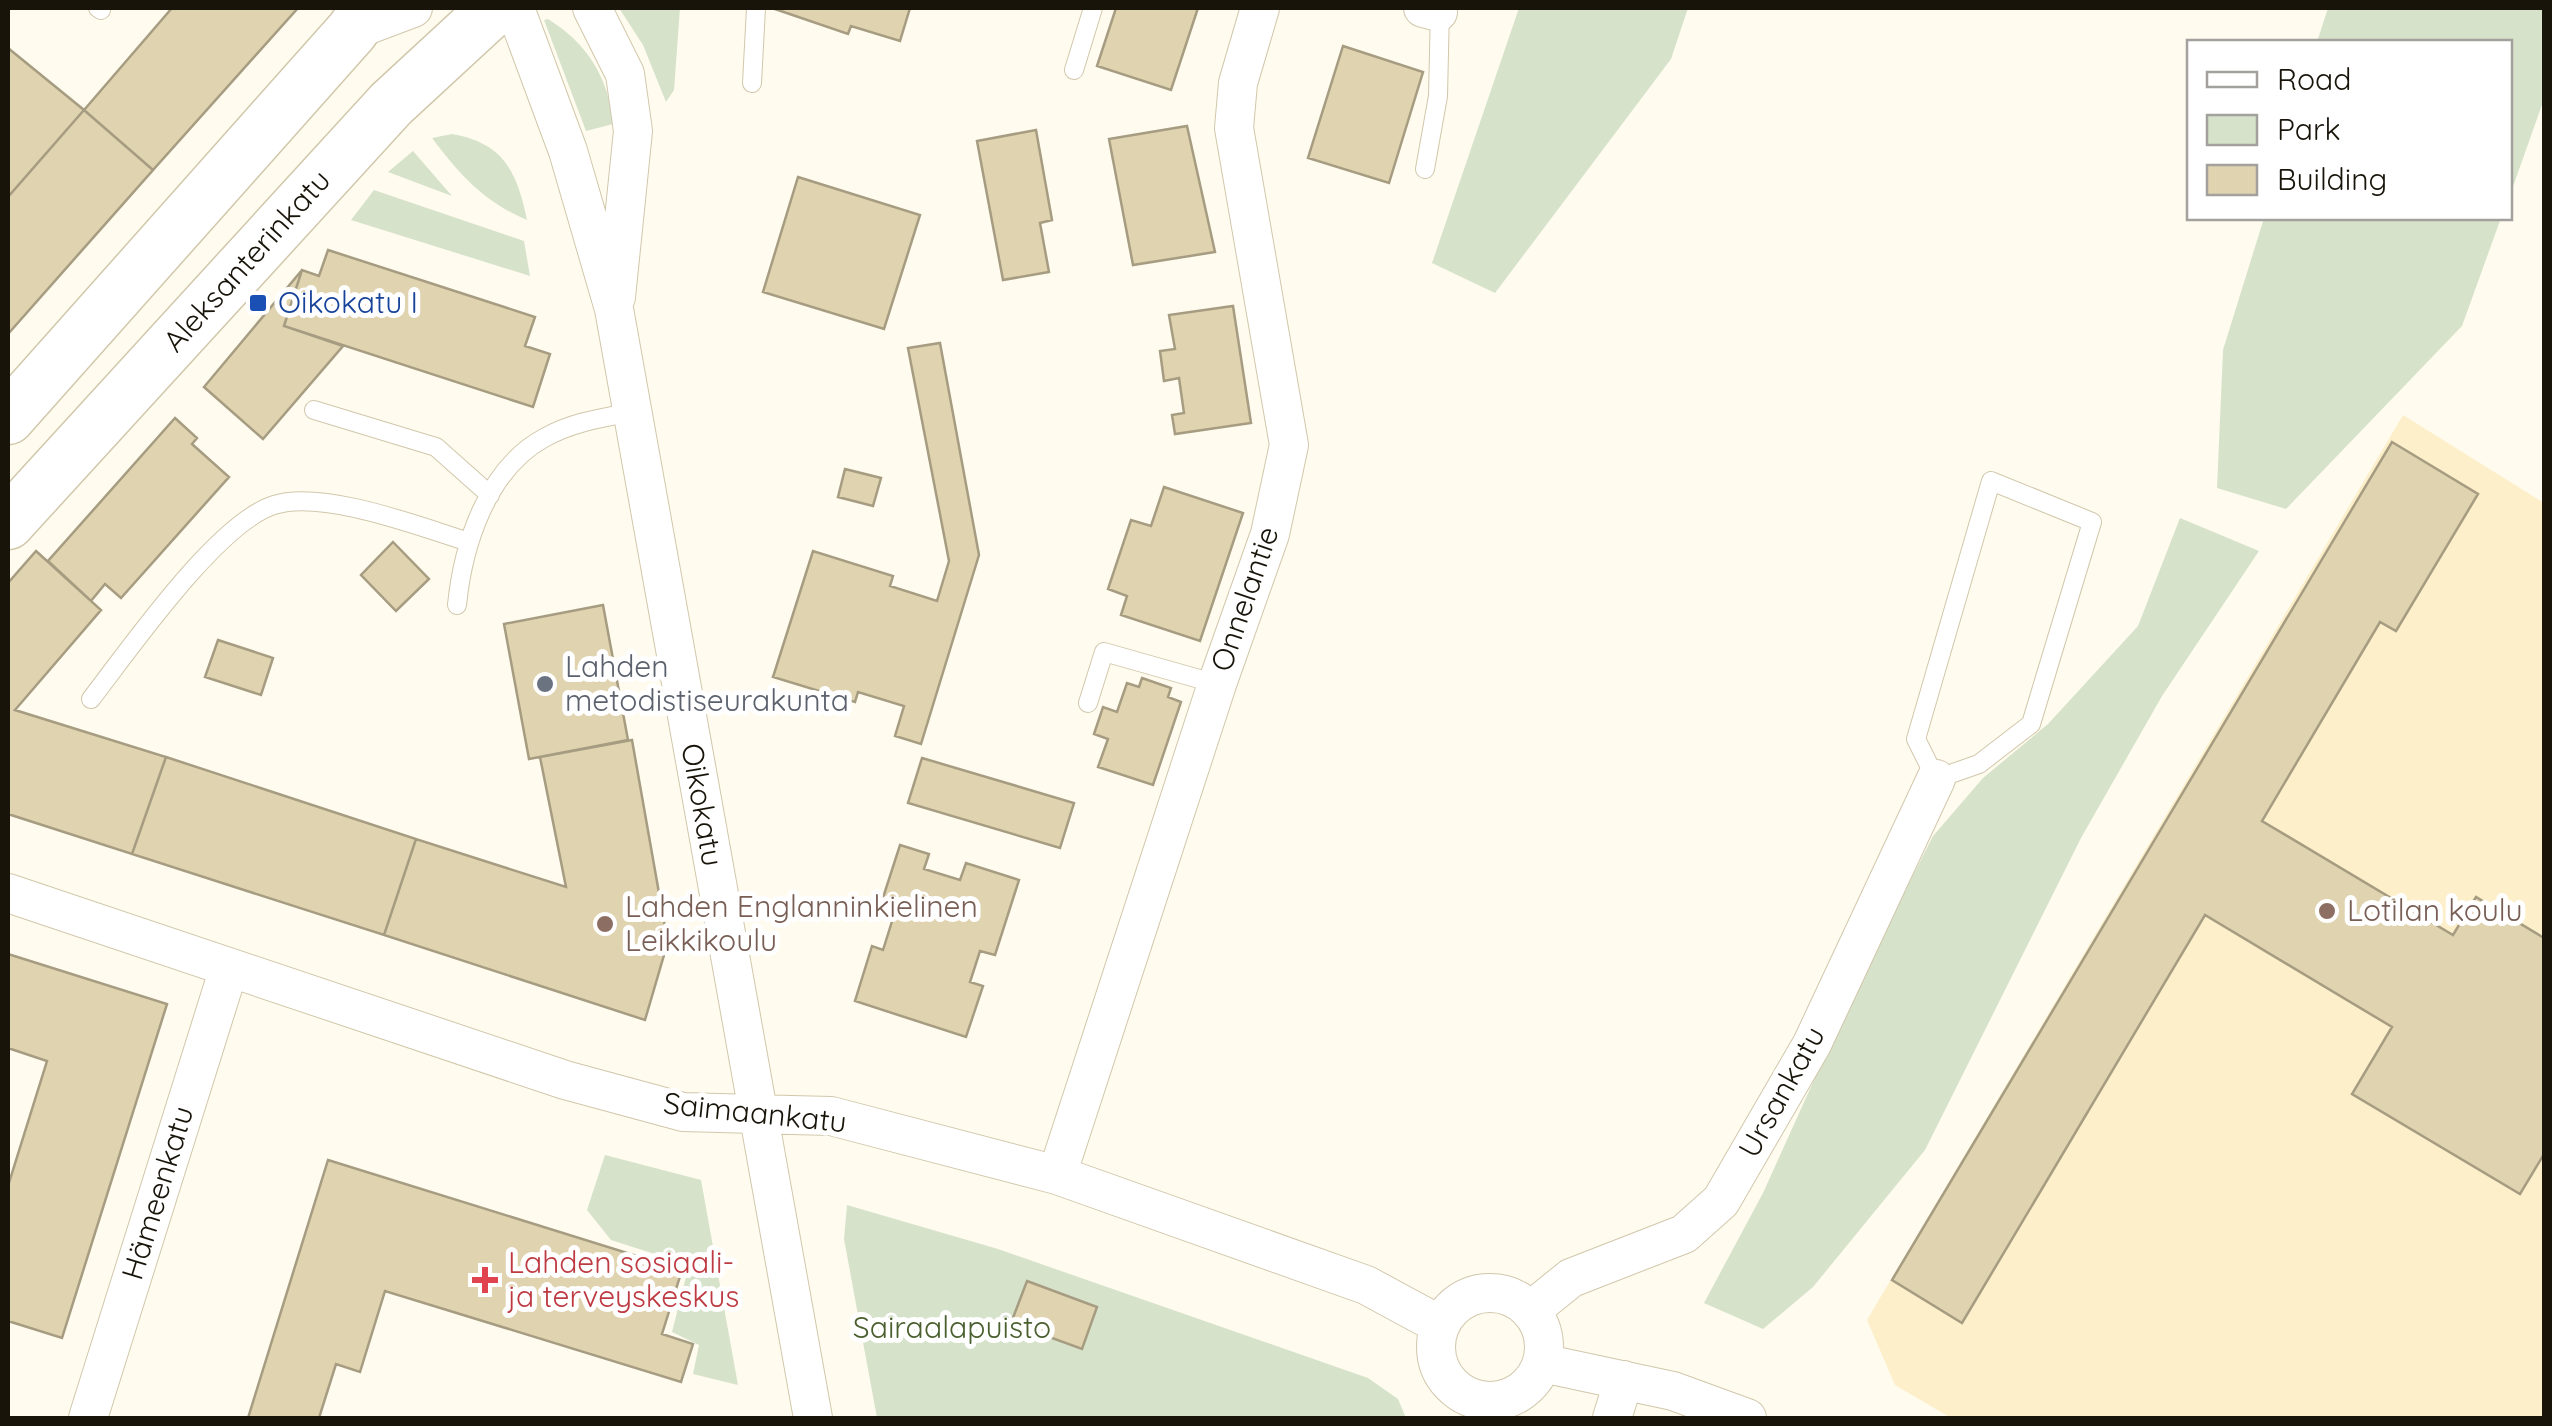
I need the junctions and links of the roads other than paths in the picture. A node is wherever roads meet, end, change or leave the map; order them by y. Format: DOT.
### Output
graph roads {
  1 [pos="414,8"];
  2 [pos="495,8"];
  3 [pos="515,8"];
  4 [pos="557,8"];
  5 [pos="756,8"];
  6 [pos="1093,8"];
  7 [pos="1260,8"];
  8 [pos="1434,9"];
  9 [pos="593,13"];
  10 [pos="360,19"];
  11 [pos="1074,70"];
  12 [pos="752,83"];
  13 [pos="1425,169"];
  14 [pos="614,309"];
  15 [pos="314,410"];
  16 [pos="633,412"];
  17 [pos="8,418"];
  18 [pos="490,495"];
  19 [pos="8,523"];
  20 [pos="469,542"];
  21 [pos="458,604"];
  22 [pos="1216,684"];
  23 [pos="91,699"];
  24 [pos="1088,703"];
  25 [pos="1936,779"];
  26 [pos="8,894"];
  27 [pos="228,968"];
  28 [pos="757,1114"];
  29 [pos="1057,1176"];
  30 [pos="1530,1311"];
  31 [pos="1440,1325"];
  32 [pos="1542,1362"];
  33 [pos="1624,1380"];
  34 [pos="1475,1409"];
  35 [pos="88,1418"];
  36 [pos="813,1418"];
  37 [pos="1612,1418"];
  38 [pos="1747,1418"];
  1 -- 10 [label="street"];
  2 -- 19 [label="main road, Aleksanterinkatu"];
  3 -- 14 [label="street, Oikokatu"];
  4 -- 9 [label="street, Oikokatu"];
  5 -- 12 [label="lane"];
  6 -- 11 [label="lane"];
  7 -- 22 [label="street, Onnelantie"];
  8 -- 13 [label="lane"];
  9 -- 14 [label="street, Oikokatu"];
  10 -- 17 [label="main road"];
  14 -- 16 [label="street, Oikokatu"];
  15 -- 18 [label="lane"];
  16 -- 18 [label="lane"];
  16 -- 28 [label="street, Oikokatu"];
  18 -- 20 [label="lane"];
  20 -- 21 [label="lane"];
  20 -- 23 [label="lane"];
  22 -- 24 [label="lane"];
  22 -- 29 [label="street, Onnelantie"];
  25 -- 25 [label="lane"];
  25 -- 30 [label="street, Ursankatu"];
  26 -- 27 [label="street, Saimaankatu"];
  27 -- 28 [label="street, Saimaankatu"];
  27 -- 35 [label="street, Hämeenkatu"];
  28 -- 29 [label="street, Saimaankatu"];
  28 -- 36 [label="street, Oikokatu"];
  29 -- 31 [label="street, Saimaankatu"];
  30 -- 31 [label="street"];
  30 -- 32 [label="street"];
  31 -- 34 [label="street"];
  32 -- 33 [label="street"];
  32 -- 34 [label="street"];
  33 -- 37 [label="street"];
  33 -- 38 [label="street"];
}
